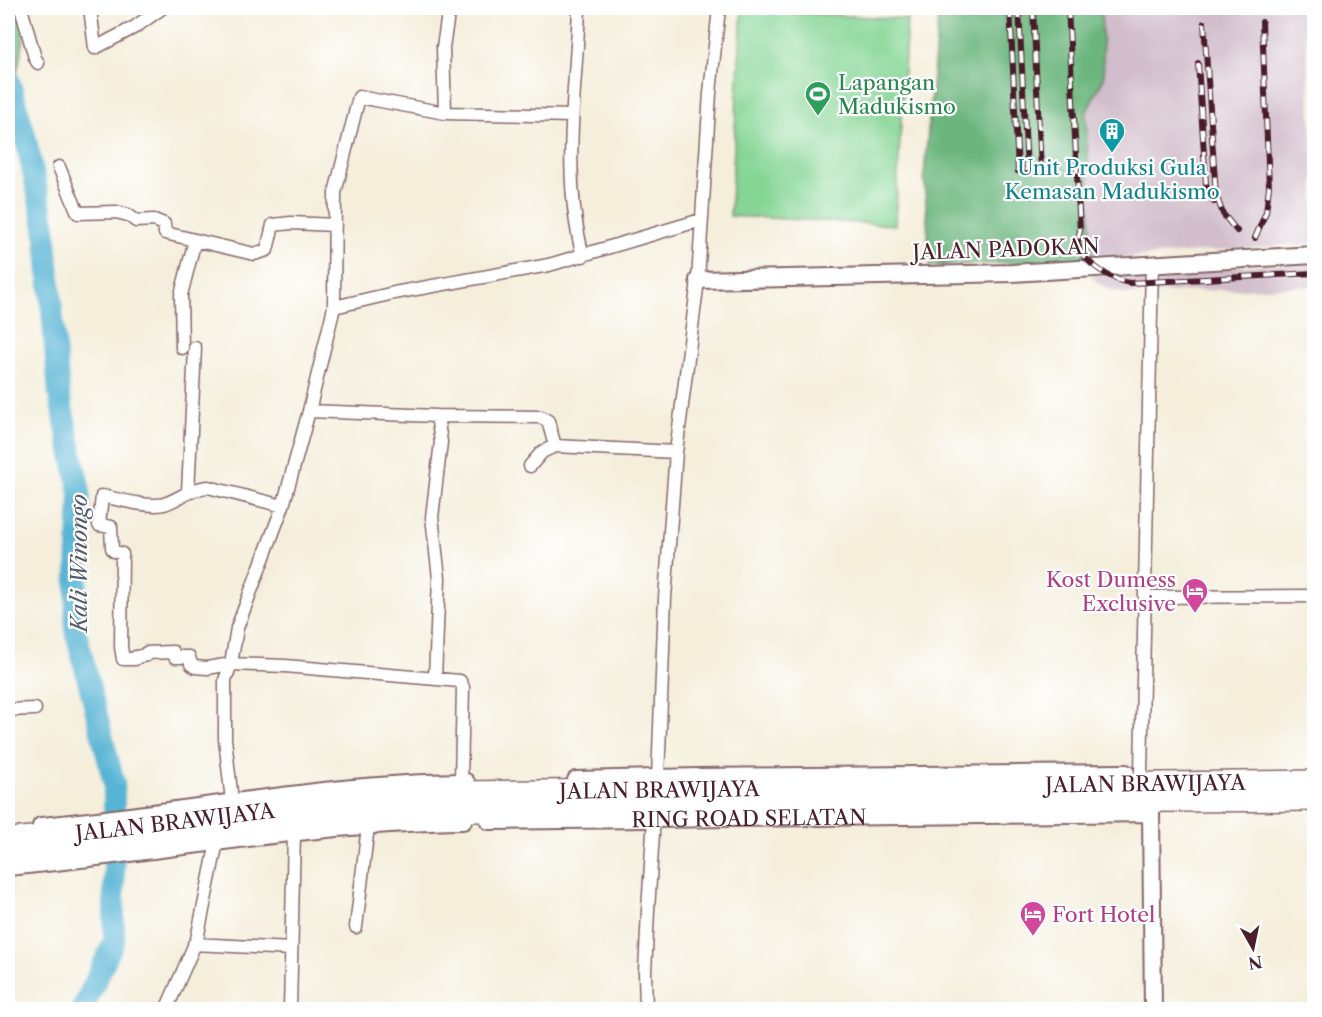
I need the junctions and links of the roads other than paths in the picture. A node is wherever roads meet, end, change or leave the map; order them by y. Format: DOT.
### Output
graph roads {
  1 [pos="21,8"];
  2 [pos="90,8"];
  3 [pos="448,8"];
  4 [pos="579,8"];
  5 [pos="719,8"];
  6 [pos="155,10"];
  7 [pos="39,63"];
  8 [pos="445,113"];
  9 [pos="571,116"];
  10 [pos="60,167"];
  11 [pos="701,220"];
  12 [pos="335,225"];
  13 [pos="195,240"];
  14 [pos="1314,255"];
  15 [pos="583,256"];
  16 [pos="1152,265"];
  17 [pos="698,280"];
  18 [pos="334,307"];
  19 [pos="309,411"];
  20 [pos="438,416"];
  21 [pos="555,446"];
  22 [pos="676,452"];
  23 [pos="530,466"];
  24 [pos="188,492"];
  25 [pos="283,506"];
  26 [pos="1314,596"];
  27 [pos="1146,597"];
  28 [pos="231,664"];
  29 [pos="435,679"];
  30 [pos="8,710"];
  31 [pos="35,710"];
  32 [pos="1141,773"];
  33 [pos="658,778"];
  34 [pos="1314,781"];
  35 [pos="461,782"];
  36 [pos="698,783"];
  37 [pos="1200,783"];
  38 [pos="232,801"];
  39 [pos="1314,801"];
  40 [pos="1151,813"];
  41 [pos="654,818"];
  42 [pos="368,826"];
  43 [pos="185,827"];
  44 [pos="8,829"];
  45 [pos="294,833"];
  46 [pos="8,839"];
  47 [pos="66,842"];
  48 [pos="217,842"];
  49 [pos="8,856"];
  50 [pos="8,867"];
  51 [pos="357,927"];
  52 [pos="194,944"];
  53 [pos="291,949"];
  54 [pos="166,1010"];
  55 [pos="290,1010"];
  56 [pos="646,1010"];
  57 [pos="1153,1010"];
  1 -- 7 [label="street"];
  2 -- 6 [label="street"];
  3 -- 8 [label="street"];
  4 -- 9 [label="street"];
  5 -- 11 [label="street"];
  8 -- 9 [label="street"];
  8 -- 12 [label="street"];
  9 -- 15 [label="street"];
  10 -- 13 [label="street"];
  11 -- 15 [label="street"];
  11 -- 17 [label="street"];
  12 -- 13 [label="street"];
  12 -- 18 [label="street"];
  13 -- 24 [label="street"];
  14 -- 16 [label="street, JALAN PADOKAN"];
  15 -- 18 [label="street"];
  16 -- 17 [label="street, JALAN PADOKAN"];
  16 -- 27 [label="street"];
  17 -- 22 [label="street"];
  18 -- 19 [label="street"];
  19 -- 20 [label="street"];
  19 -- 25 [label="street"];
  20 -- 21 [label="street"];
  20 -- 29 [label="street"];
  21 -- 22 [label="street"];
  21 -- 23 [label="street"];
  22 -- 33 [label="street"];
  24 -- 25 [label="street"];
  24 -- 28 [label="street"];
  25 -- 28 [label="street"];
  26 -- 27 [label="street"];
  27 -- 32 [label="street"];
  28 -- 29 [label="street"];
  28 -- 38 [label="street"];
  29 -- 35 [label="street"];
  30 -- 31 [label="street"];
  32 -- 36 [label="street, RING ROAD SELATAN"];
  32 -- 37 [label="street, RING ROAD SELATAN"];
  33 -- 35 [label="street, RING ROAD SELATAN"];
  33 -- 36 [label="street, RING ROAD SELATAN"];
  34 -- 37 [label="highway, JALAN BRAWIJAYA"];
  35 -- 38 [label="street, RING ROAD SELATAN"];
  36 -- 37 [label="highway, JALAN BRAWIJAYA"];
  36 -- 43 [label="highway, JALAN BRAWIJAYA"];
  38 -- 43 [label="street, RING ROAD SELATAN"];
  39 -- 40 [label="highway, RING ROAD SELATAN"];
  39 -- 43 [label="highway, JALAN BRAWIJAYA"];
  40 -- 41 [label="street, RING ROAD SELATAN"];
  40 -- 57 [label="street"];
  41 -- 42 [label="street, RING ROAD SELATAN"];
  41 -- 56 [label="street"];
  42 -- 45 [label="street, RING ROAD SELATAN"];
  42 -- 51 [label="street"];
  43 -- 47 [label="highway, JALAN BRAWIJAYA"];
  43 -- 47 [label="street"];
  43 -- 48 [label="street, RING ROAD SELATAN"];
  44 -- 47 [label="street"];
  45 -- 48 [label="street, RING ROAD SELATAN"];
  45 -- 53 [label="street"];
  46 -- 47 [label="highway, JALAN BRAWIJAYA"];
  47 -- 49 [label="highway, JALAN BRAWIJAYA"];
  47 -- 50 [label="street"];
  48 -- 52 [label="street"];
  52 -- 53 [label="street"];
  52 -- 54 [label="street"];
  53 -- 55 [label="street"];
}
